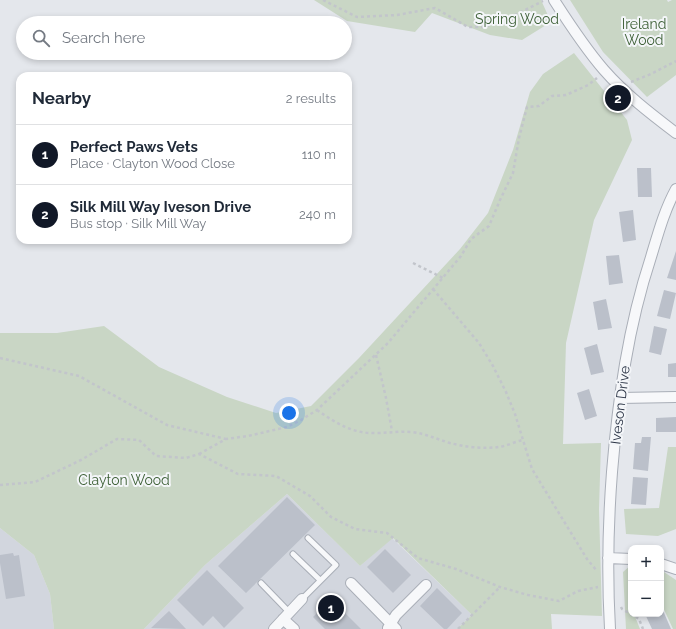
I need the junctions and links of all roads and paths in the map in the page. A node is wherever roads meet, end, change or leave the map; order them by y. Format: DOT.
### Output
graph roads {
  1 [pos="323,0"];
  2 [pos="545,0"];
  3 [pos="554,0"];
  4 [pos="676,60"];
  5 [pos="605,71"];
  6 [pos="621,87"];
  7 [pos="676,133"];
  8 [pos="676,189"];
  9 [pos="414,263"];
  10 [pos="443,278"];
  11 [pos="433,289"];
  12 [pos="376,354"];
  13 [pos="0,358"];
  14 [pos="676,397"];
  15 [pos="620,398"];
  16 [pos="316,410"];
  17 [pos="392,431"];
  18 [pos="226,439"];
  19 [pos="522,440"];
  20 [pos="199,454"];
  21 [pos="0,485"];
  22 [pos="308,538"];
  23 [pos="293,554"];
  24 [pos="608,558"];
  25 [pos="628,559"];
  26 [pos="664,565"];
  27 [pos="676,569"];
  28 [pos="320,580"];
  29 [pos="261,583"];
  30 [pos="351,583"];
  31 [pos="426,585"];
  32 [pos="609,585"];
  33 [pos="500,587"];
  34 [pos="302,599"];
  35 [pos="619,603"];
  36 [pos="286,616"];
  37 [pos="392,627"];
  38 [pos="274,629"];
  39 [pos="294,629"];
  40 [pos="458,629"];
  41 [pos="610,629"];
  42 [pos="643,629"];
  1 -- 2 [label="path"];
  3 -- 5 [label="street"];
  4 -- 6 [label="path"];
  5 -- 6 [label="street"];
  5 -- 10 [label="path"];
  6 -- 7 [label="street"];
  8 -- 15 [label="street, Iveson Drive"];
  9 -- 10 [label="path"];
  10 -- 11 [label="path"];
  11 -- 12 [label="path"];
  11 -- 19 [label="path"];
  12 -- 16 [label="path"];
  12 -- 17 [label="path"];
  13 -- 18 [label="path"];
  14 -- 15 [label="street"];
  15 -- 24 [label="street, Iveson Drive"];
  16 -- 17 [label="path"];
  16 -- 18 [label="path"];
  17 -- 19 [label="path"];
  18 -- 20 [label="path"];
  19 -- 32 [label="path"];
  20 -- 21 [label="path"];
  20 -- 33 [label="path"];
  22 -- 28 [label="lane"];
  23 -- 28 [label="lane"];
  24 -- 25 [label="street"];
  24 -- 32 [label="street, Iveson Drive"];
  26 -- 27 [label="street"];
  28 -- 34 [label="lane"];
  29 -- 36 [label="lane"];
  30 -- 37 [label="street"];
  31 -- 37 [label="street"];
  32 -- 33 [label="path"];
  32 -- 41 [label="street, Iveson Drive"];
  33 -- 40 [label="path"];
  34 -- 36 [label="street"];
  35 -- 42 [label="path"];
  36 -- 38 [label="street"];
  36 -- 39 [label="street"];
}
